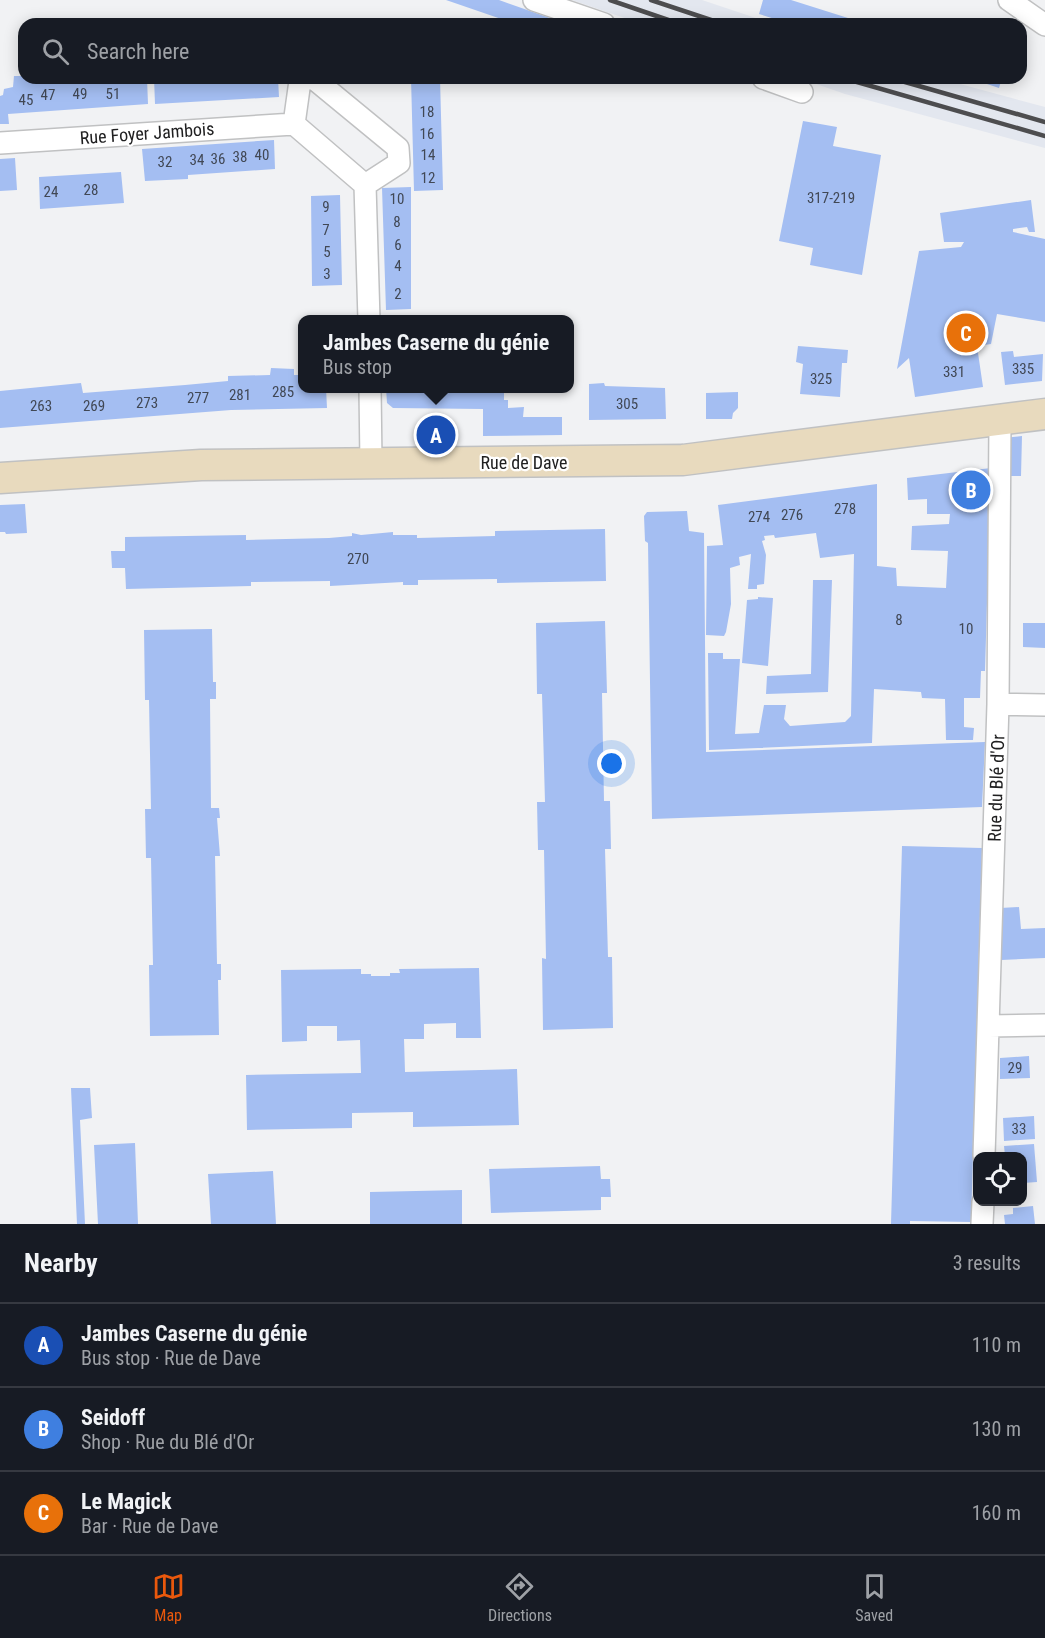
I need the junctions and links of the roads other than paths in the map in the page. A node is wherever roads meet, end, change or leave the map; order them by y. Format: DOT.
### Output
graph roads {
  1 [pos="534,0"];
  2 [pos="1009,0"];
  3 [pos="586,18"];
  4 [pos="1045,25"];
  5 [pos="300,84"];
  6 [pos="320,84"];
  7 [pos="780,84"];
  8 [pos="802,92"];
  9 [pos="294,124"];
  10 [pos="0,142"];
  11 [pos="365,184"];
  12 [pos="369,315"];
  13 [pos="370,393"];
  14 [pos="1045,414"];
  15 [pos="1000,420"];
  16 [pos="372,463"];
  17 [pos="0,478"];
  18 [pos="998,704"];
  19 [pos="1045,705"];
  20 [pos="1045,1025"];
  21 [pos="989,1026"];
  22 [pos="984,1152"];
  23 [pos="982,1206"];
  24 [pos="982,1224"];
  1 -- 3 [label="street"];
  2 -- 4 [label="street"];
  5 -- 9 [label="street"];
  6 -- 11 [label="street"];
  7 -- 8 [label="street"];
  9 -- 10 [label="street, Rue Foyer Jambois"];
  9 -- 11 [label="street"];
  11 -- 12 [label="street"];
  13 -- 16 [label="street"];
  14 -- 15 [label="main road, Rue de Dave"];
  15 -- 16 [label="main road, Rue de Dave"];
  15 -- 18 [label="street, Rue du Blé d'Or"];
  16 -- 17 [label="main road, Rue de Dave"];
  18 -- 19 [label="street"];
  18 -- 21 [label="street, Rue du Blé d'Or"];
  20 -- 21 [label="street"];
  21 -- 22 [label="street, Rue du Blé d'Or"];
  23 -- 24 [label="street"];
}
